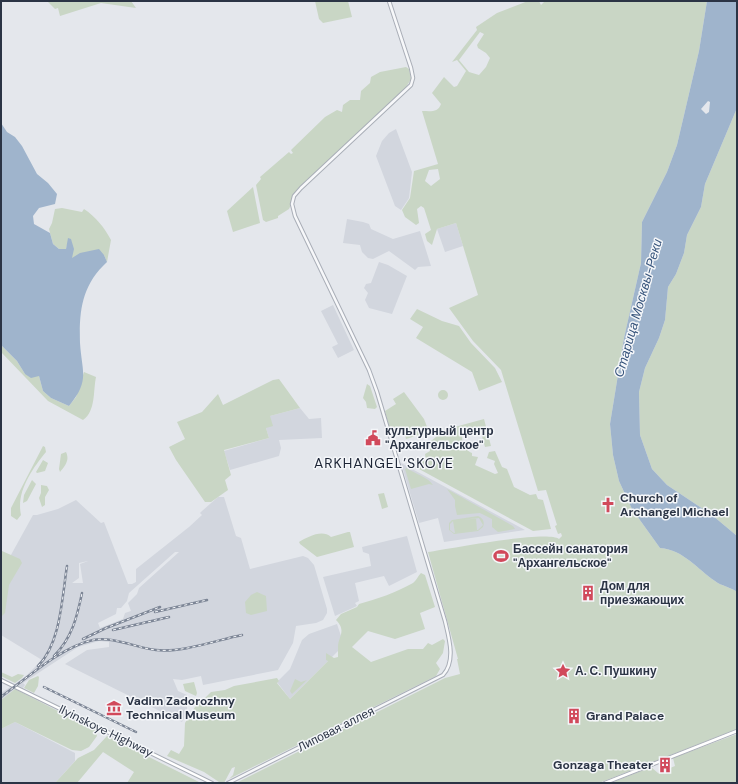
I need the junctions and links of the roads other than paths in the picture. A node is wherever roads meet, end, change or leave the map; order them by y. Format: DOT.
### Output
graph roads {
  1 [pos="388,1"];
  2 [pos="1,680"];
  3 [pos="737,731"];
  4 [pos="212,783"];
  5 [pos="228,783"];
  6 [pos="605,783"];
  1 -- 5 [label="street, Липовая аллея"];
  2 -- 4 [label="main road, Ilyinskoye Highway"];
  3 -- 6 [label="main road"];
}
